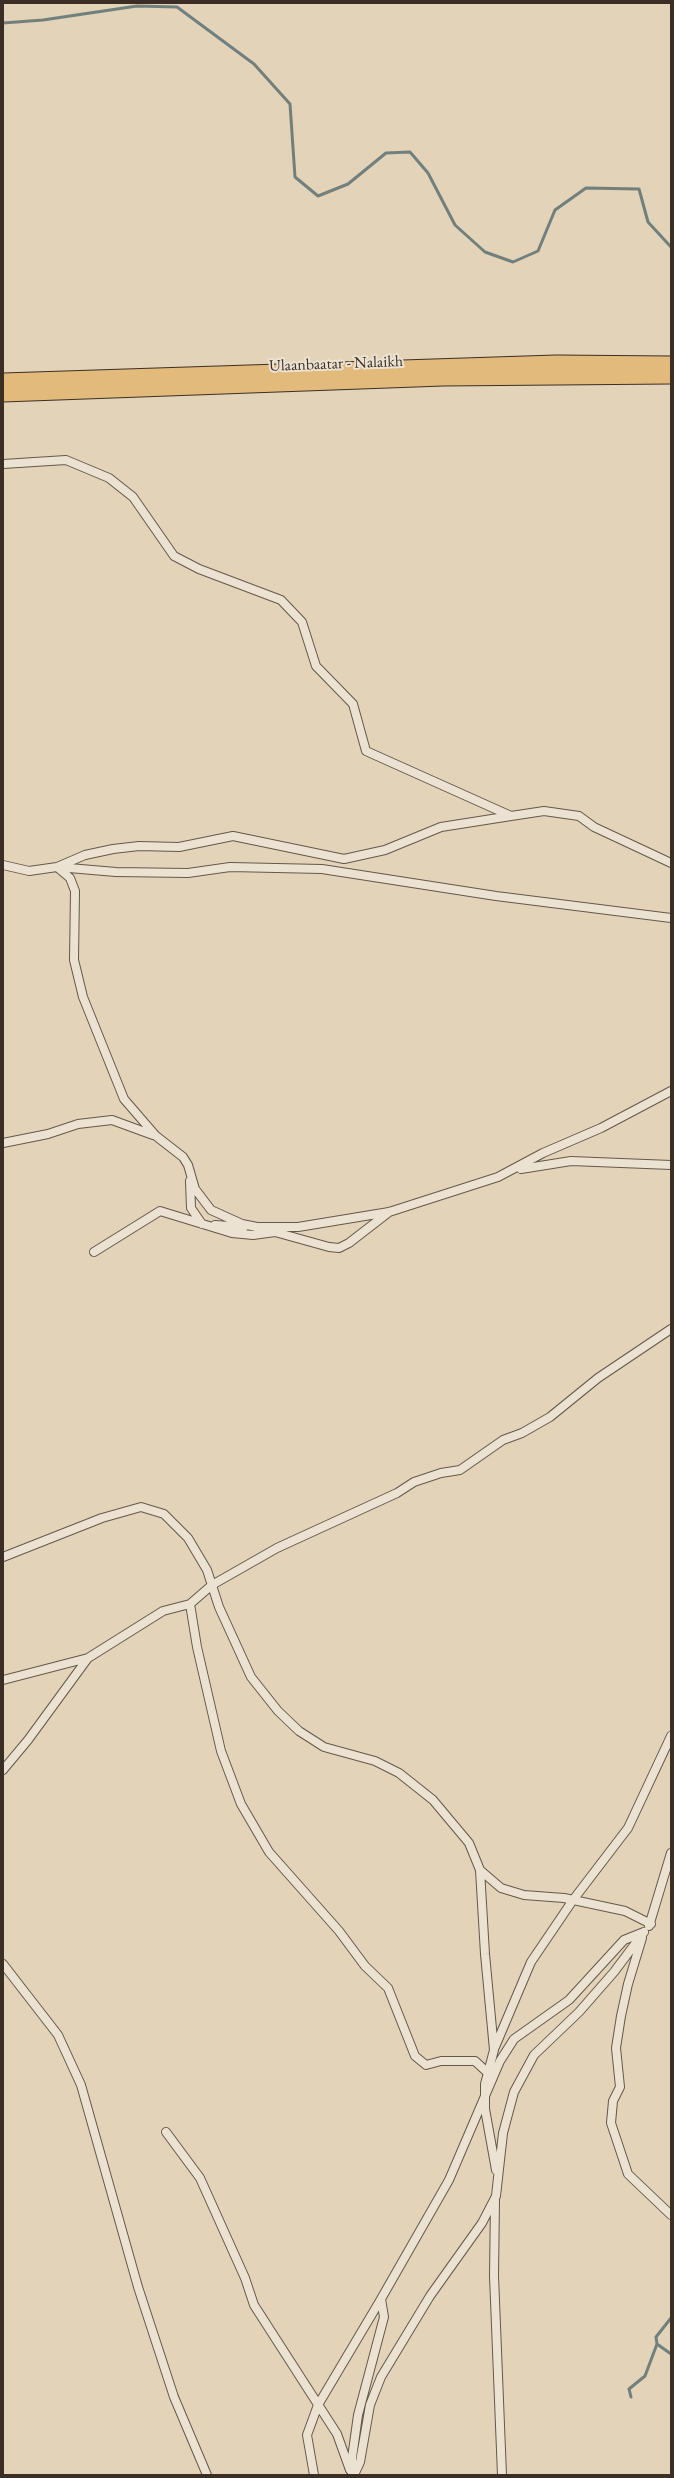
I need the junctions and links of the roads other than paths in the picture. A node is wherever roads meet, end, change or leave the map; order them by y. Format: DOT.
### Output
graph roads {
  1 [pos="671,364"];
  2 [pos="671,376"];
  3 [pos="3,381"];
  4 [pos="3,394"];
  5 [pos="3,464"];
  6 [pos="511,816"];
  7 [pos="671,863"];
  8 [pos="3,865"];
  9 [pos="57,867"];
  10 [pos="671,918"];
  11 [pos="671,1091"];
  12 [pos="156,1136"];
  13 [pos="3,1143"];
  14 [pos="671,1165"];
  15 [pos="514,1170"];
  16 [pos="190,1176"];
  17 [pos="389,1212"];
  18 [pos="202,1225"];
  19 [pos="257,1227"];
  20 [pos="94,1252"];
  21 [pos="671,1329"];
  22 [pos="3,1557"];
  23 [pos="212,1584"];
  24 [pos="190,1604"];
  25 [pos="88,1658"];
  26 [pos="3,1680"];
  27 [pos="671,1736"];
  28 [pos="3,1770"];
  29 [pos="671,1853"];
  30 [pos="480,1870"];
  31 [pos="573,1900"];
  32 [pos="651,1924"];
  33 [pos="644,1932"];
  34 [pos="3,1964"];
  35 [pos="494,2050"];
  36 [pos="488,2073"];
  37 [pos="485,2096"];
  38 [pos="166,2132"];
  39 [pos="496,2196"];
  40 [pos="671,2215"];
  41 [pos="381,2299"];
  42 [pos="318,2405"];
  43 [pos="207,2475"];
  44 [pos="314,2475"];
  45 [pos="352,2475"];
  46 [pos="502,2475"];
  1 -- 3 [label="highway, Ulaanbaatar - Nalaikh"];
  2 -- 4 [label="highway, Ulaanbaatar - Nalaikh"];
  5 -- 6 [label="street"];
  6 -- 7 [label="street"];
  6 -- 9 [label="street"];
  8 -- 9 [label="street"];
  9 -- 10 [label="street"];
  9 -- 12 [label="street"];
  11 -- 15 [label="street"];
  12 -- 13 [label="street"];
  12 -- 16 [label="street"];
  14 -- 15 [label="street"];
  15 -- 17 [label="street"];
  16 -- 18 [label="street"];
  16 -- 19 [label="street"];
  17 -- 18 [label="street"];
  17 -- 19 [label="street"];
  18 -- 19 [label="street"];
  18 -- 20 [label="street"];
  21 -- 23 [label="street"];
  22 -- 23 [label="street"];
  23 -- 24 [label="street"];
  23 -- 30 [label="street"];
  24 -- 25 [label="street"];
  24 -- 36 [label="street"];
  25 -- 26 [label="street"];
  25 -- 28 [label="street"];
  27 -- 31 [label="street"];
  29 -- 32 [label="street"];
  30 -- 31 [label="street"];
  30 -- 35 [label="street"];
  31 -- 32 [label="street"];
  31 -- 35 [label="street"];
  32 -- 33 [label="street"];
  33 -- 37 [label="street"];
  33 -- 39 [label="street"];
  33 -- 40 [label="street"];
  34 -- 43 [label="street"];
  35 -- 36 [label="street"];
  36 -- 37 [label="street"];
  37 -- 39 [label="street"];
  37 -- 41 [label="street"];
  38 -- 42 [label="street"];
  39 -- 45 [label="street"];
  39 -- 46 [label="street"];
  41 -- 42 [label="street"];
  41 -- 45 [label="street"];
  42 -- 44 [label="street"];
  42 -- 45 [label="street"];
}
